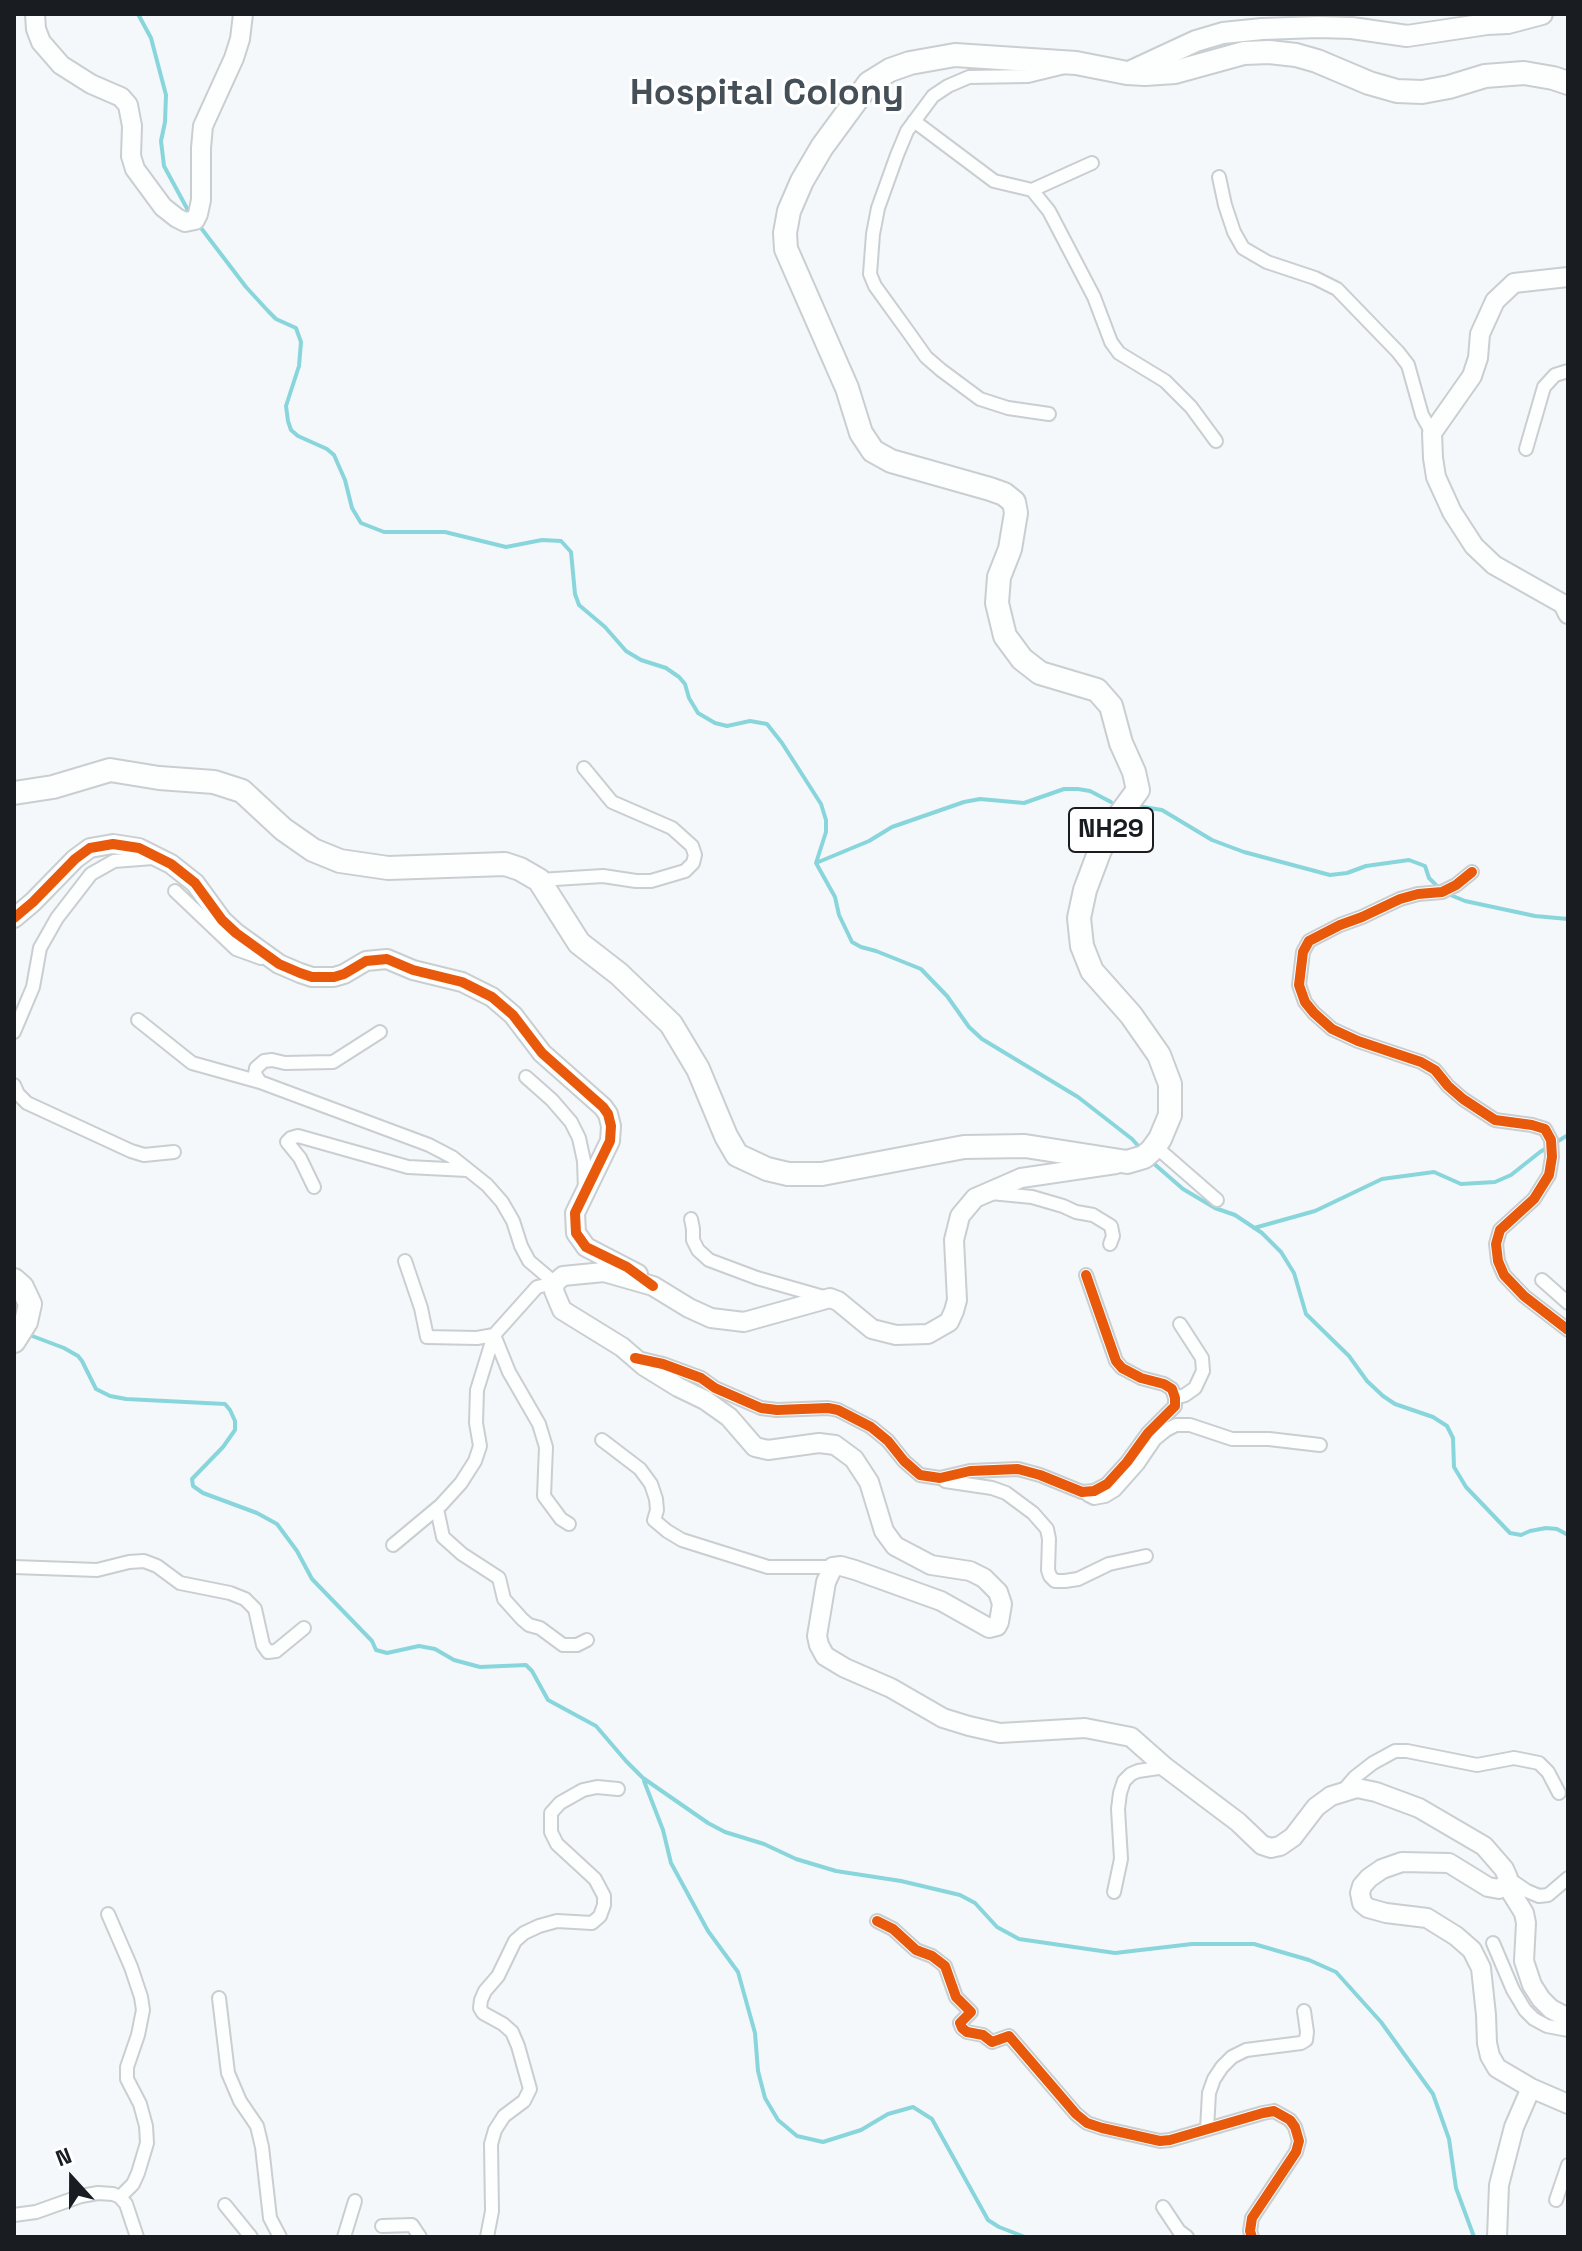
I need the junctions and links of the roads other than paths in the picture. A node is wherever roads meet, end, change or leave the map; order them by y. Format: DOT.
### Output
graph roads {
  1 [pos="35,14"];
  2 [pos="243,14"];
  3 [pos="1542,14"];
  4 [pos="1076,63"];
  5 [pos="1127,73"];
  6 [pos="1568,83"];
  7 [pos="914,121"];
  8 [pos="1092,163"];
  9 [pos="1219,177"];
  10 [pos="1032,190"];
  11 [pos="1568,277"];
  12 [pos="1568,371"];
  13 [pos="1049,414"];
  14 [pos="1432,433"];
  15 [pos="1216,441"];
  16 [pos="1526,449"];
  17 [pos="1568,614"];
  18 [pos="584,768"];
  19 [pos="14,793"];
  20 [pos="160,857"];
  21 [pos="1472,872"];
  22 [pos="539,880"];
  23 [pos="175,891"];
  24 [pos="14,918"];
  25 [pos="279,964"];
  26 [pos="138,1020"];
  27 [pos="14,1032"];
  28 [pos="380,1032"];
  29 [pos="526,1077"];
  30 [pos="260,1082"];
  31 [pos="14,1085"];
  32 [pos="1155,1146"];
  33 [pos="174,1152"];
  34 [pos="1127,1162"];
  35 [pos="467,1170"];
  36 [pos="314,1187"];
  37 [pos="585,1193"];
  38 [pos="984,1193"];
  39 [pos="1217,1200"];
  40 [pos="691,1219"];
  41 [pos="1110,1244"];
  42 [pos="405,1261"];
  43 [pos="1086,1275"];
  44 [pos="14,1280"];
  45 [pos="1542,1280"];
  46 [pos="555,1283"];
  47 [pos="653,1286"];
  48 [pos="830,1298"];
  49 [pos="1568,1303"];
  50 [pos="1180,1324"];
  51 [pos="1568,1330"];
  52 [pos="494,1335"];
  53 [pos="14,1341"];
  54 [pos="635,1358"];
  55 [pos="1175,1398"];
  56 [pos="602,1440"];
  57 [pos="1320,1445"];
  58 [pos="930,1478"];
  59 [pos="1082,1492"];
  60 [pos="437,1509"];
  61 [pos="569,1524"];
  62 [pos="393,1545"];
  63 [pos="1146,1556"];
  64 [pos="14,1567"];
  65 [pos="833,1567"];
  66 [pos="304,1628"];
  67 [pos="587,1640"];
  68 [pos="1165,1767"];
  69 [pos="618,1789"];
  70 [pos="1341,1793"];
  71 [pos="1559,1793"];
  72 [pos="1568,1878"];
  73 [pos="1507,1881"];
  74 [pos="1114,1892"];
  75 [pos="108,1914"];
  76 [pos="877,1921"];
  77 [pos="1493,1943"];
  78 [pos="219,1998"];
  79 [pos="1304,2011"];
  80 [pos="1568,2018"];
  81 [pos="1568,2030"];
  82 [pos="1531,2088"];
  83 [pos="1568,2104"];
  84 [pos="1207,2129"];
  85 [pos="1568,2165"];
  86 [pos="120,2197"];
  87 [pos="1556,2200"];
  88 [pos="355,2201"];
  89 [pos="225,2205"];
  90 [pos="1163,2207"];
  91 [pos="14,2215"];
  92 [pos="382,2226"];
  93 [pos="137,2237"];
  94 [pos="251,2237"];
  95 [pos="280,2237"];
  96 [pos="344,2237"];
  97 [pos="420,2237"];
  98 [pos="487,2237"];
  99 [pos="1187,2237"];
  100 [pos="1252,2237"];
  101 [pos="1497,2237"];
  1 -- 2 [label="main road"];
  3 -- 5 [label="main road"];
  4 -- 5 [label="highway, NH29"];
  4 -- 7 [label="street"];
  4 -- 32 [label="highway, NH29"];
  5 -- 6 [label="highway, NH29"];
  7 -- 10 [label="street"];
  7 -- 13 [label="street"];
  8 -- 10 [label="street"];
  9 -- 14 [label="street"];
  10 -- 15 [label="street"];
  11 -- 14 [label="main road"];
  12 -- 16 [label="street"];
  14 -- 17 [label="main road"];
  18 -- 22 [label="street"];
  19 -- 22 [label="highway"];
  20 -- 24 [label="main road"];
  20 -- 25 [label="main road"];
  20 -- 27 [label="street"];
  21 -- 51 [label="street"];
  22 -- 34 [label="highway"];
  23 -- 25 [label="street"];
  25 -- 37 [label="main road"];
  26 -- 30 [label="street"];
  28 -- 30 [label="street"];
  29 -- 37 [label="street"];
  30 -- 35 [label="street"];
  31 -- 33 [label="street"];
  32 -- 34 [label="highway"];
  32 -- 39 [label="street"];
  34 -- 38 [label="main road"];
  35 -- 36 [label="street"];
  35 -- 46 [label="street"];
  37 -- 47 [label="main road"];
  38 -- 41 [label="street"];
  38 -- 48 [label="main road"];
  40 -- 48 [label="street"];
  42 -- 52 [label="street"];
  43 -- 55 [label="street"];
  44 -- 53 [label="highway"];
  45 -- 49 [label="street"];
  46 -- 47 [label="main road"];
  46 -- 52 [label="street"];
  46 -- 54 [label="main road"];
  47 -- 48 [label="main road"];
  50 -- 55 [label="street"];
  52 -- 60 [label="street"];
  52 -- 61 [label="street"];
  54 -- 58 [label="street"];
  54 -- 65 [label="main road"];
  55 -- 59 [label="street"];
  56 -- 65 [label="street"];
  57 -- 59 [label="street"];
  58 -- 59 [label="street"];
  58 -- 63 [label="street"];
  60 -- 62 [label="street"];
  60 -- 67 [label="street"];
  64 -- 66 [label="street"];
  65 -- 68 [label="main road"];
  68 -- 70 [label="main road"];
  68 -- 74 [label="street"];
  69 -- 98 [label="street"];
  70 -- 71 [label="street"];
  70 -- 73 [label="main road"];
  72 -- 73 [label="street"];
  73 -- 80 [label="main road"];
  73 -- 82 [label="main road"];
  75 -- 86 [label="street"];
  76 -- 84 [label="street"];
  77 -- 81 [label="street"];
  78 -- 95 [label="street"];
  79 -- 84 [label="street"];
  82 -- 83 [label="main road"];
  82 -- 101 [label="main road"];
  84 -- 100 [label="street"];
  85 -- 87 [label="street"];
  86 -- 91 [label="street"];
  86 -- 93 [label="street"];
  88 -- 96 [label="street"];
  89 -- 94 [label="street"];
  90 -- 99 [label="street"];
  92 -- 97 [label="street"];
}
